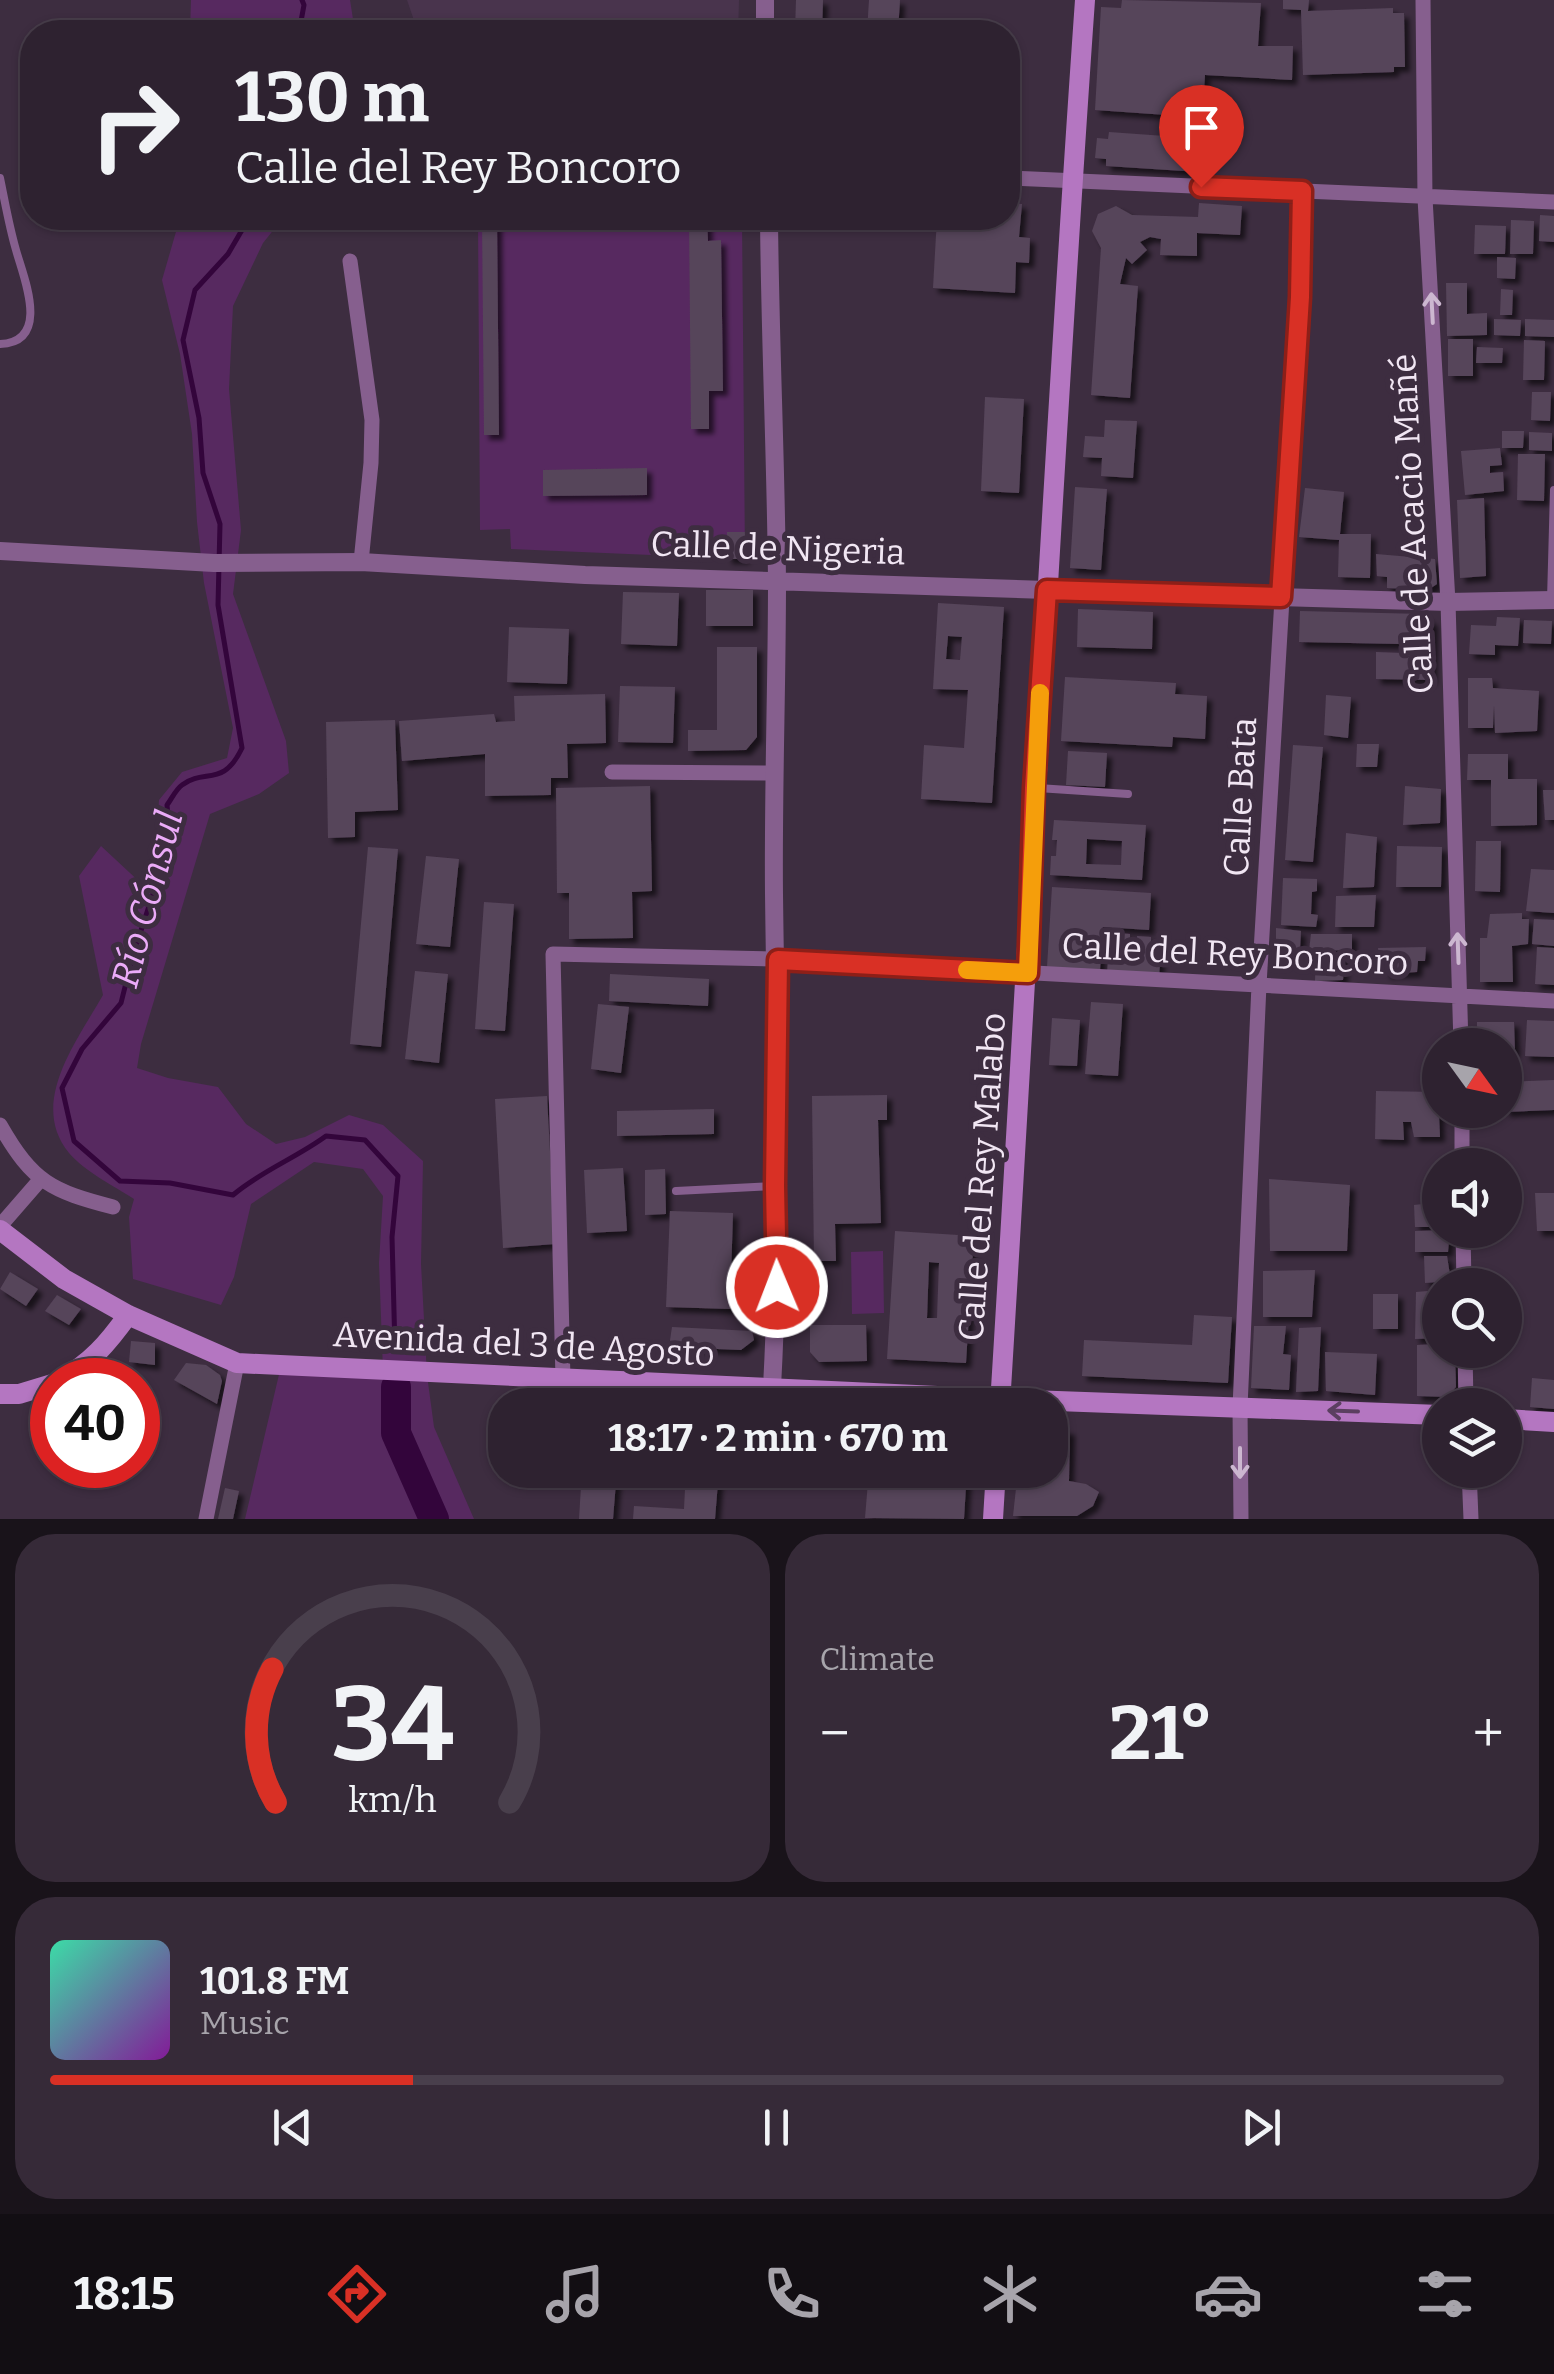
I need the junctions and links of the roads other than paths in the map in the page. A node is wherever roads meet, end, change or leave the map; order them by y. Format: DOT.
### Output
graph roads {
  1 [pos="1085,0"];
  2 [pos="1423,0"];
  3 [pos="0,178"];
  4 [pos="1020,179"];
  5 [pos="1072,182"];
  6 [pos="1302,191"];
  7 [pos="1426,198"];
  8 [pos="1554,202"];
  9 [pos="769,230"];
  10 [pos="350,261"];
  11 [pos="0,344"];
  12 [pos="1554,490"];
  13 [pos="0,551"];
  14 [pos="361,562"];
  15 [pos="777,580"];
  16 [pos="1047,590"];
  17 [pos="1281,597"];
  18 [pos="1552,600"];
  19 [pos="1448,602"];
  20 [pos="612,772"];
  21 [pos="775,772"];
  22 [pos="1034,788"];
  23 [pos="1128,794"];
  24 [pos="778,960"];
  25 [pos="1028,973"];
  26 [pos="1259,985"];
  27 [pos="1460,996"];
  28 [pos="1554,1000"];
  29 [pos="1460,1028"];
  30 [pos="0,1125"];
  31 [pos="40,1180"];
  32 [pos="775,1186"];
  33 [pos="676,1191"];
  34 [pos="113,1207"];
  35 [pos="0,1228"];
  36 [pos="128,1315"];
  37 [pos="94,1358"];
  38 [pos="237,1362"];
  39 [pos="563,1380"];
  40 [pos="772,1387"];
  41 [pos="787,1388"];
  42 [pos="1001,1388"];
  43 [pos="30,1391"];
  44 [pos="0,1394"];
  45 [pos="1068,1403"];
  46 [pos="1240,1407"];
  47 [pos="1422,1414"];
  48 [pos="1522,1420"];
  49 [pos="1554,1422"];
  50 [pos="995,1488"];
  51 [pos="1470,1488"];
  52 [pos="206,1519"];
  53 [pos="994,1519"];
  54 [pos="1241,1519"];
  55 [pos="1472,1519"];
  1 -- 5 [label="main road, Calle del Rey Malabo"];
  2 -- 7 [label="street, Calle de Acacio Mañé"];
  3 -- 11 [label="lane"];
  4 -- 5 [label="street"];
  5 -- 6 [label="street"];
  5 -- 16 [label="main road, Calle del Rey Malabo"];
  6 -- 7 [label="street"];
  6 -- 17 [label="street, Calle Bata"];
  7 -- 8 [label="street"];
  19 -- 7 [label="street, Calle de Acacio Mañé, one-way"];
  9 -- 15 [label="street"];
  10 -- 14 [label="street"];
  12 -- 18 [label="lane"];
  13 -- 14 [label="street, Calle de Nigeria"];
  14 -- 15 [label="street, Calle de Nigeria"];
  15 -- 16 [label="street, Calle de Nigeria"];
  15 -- 21 [label="street"];
  16 -- 17 [label="street, Calle de Nigeria"];
  16 -- 22 [label="main road, Calle del Rey Malabo"];
  17 -- 19 [label="street, Calle de Nigeria"];
  17 -- 26 [label="street, Calle Bata"];
  18 -- 19 [label="street, Calle de Nigeria"];
  27 -- 19 [label="street, Calle de Acacio Mañé, one-way"];
  20 -- 21 [label="street"];
  21 -- 24 [label="street"];
  22 -- 23 [label="lane"];
  22 -- 25 [label="main road, Calle del Rey Malabo"];
  24 -- 25 [label="street, Calle del Rey Boncoro"];
  24 -- 32 [label="street"];
  24 -- 39 [label="street, Calle del Rey Boncoro"];
  25 -- 26 [label="street, Calle del Rey Boncoro"];
  25 -- 42 [label="main road, Calle del Rey Malabo"];
  26 -- 27 [label="street, Calle del Rey Boncoro"];
  26 -- 46 [label="street, Calle Bata"];
  27 -- 28 [label="street, Calle del Rey Boncoro"];
  27 -- 29 [label="street, Calle de Acacio Mañé"];
  30 -- 31 [label="street"];
  31 -- 34 [label="street"];
  31 -- 35 [label="street"];
  32 -- 33 [label="lane"];
  32 -- 40 [label="street"];
  35 -- 36 [label="main road, Avenida del 3 de Agosto"];
  36 -- 37 [label="main road"];
  36 -- 38 [label="main road, Avenida del 3 de Agosto"];
  38 -- 39 [label="main road, Avenida del 3 de Agosto"];
  38 -- 52 [label="street"];
  39 -- 40 [label="main road, Avenida del 3 de Agosto"];
  40 -- 41 [label="main road, Avenida del 3 de Agosto"];
  43 -- 44 [label="main road"];
  45 -- 46 [label="main road, Avenida del 3 de Agosto"];
  47 -- 46 [label="main road, Avenida del 3 de Agosto, one-way"];
  46 -- 54 [label="street, Calle Bata, one-way"];
  48 -- 49 [label="main road"];
  50 -- 53 [label="main road"];
  51 -- 55 [label="street"];
}
